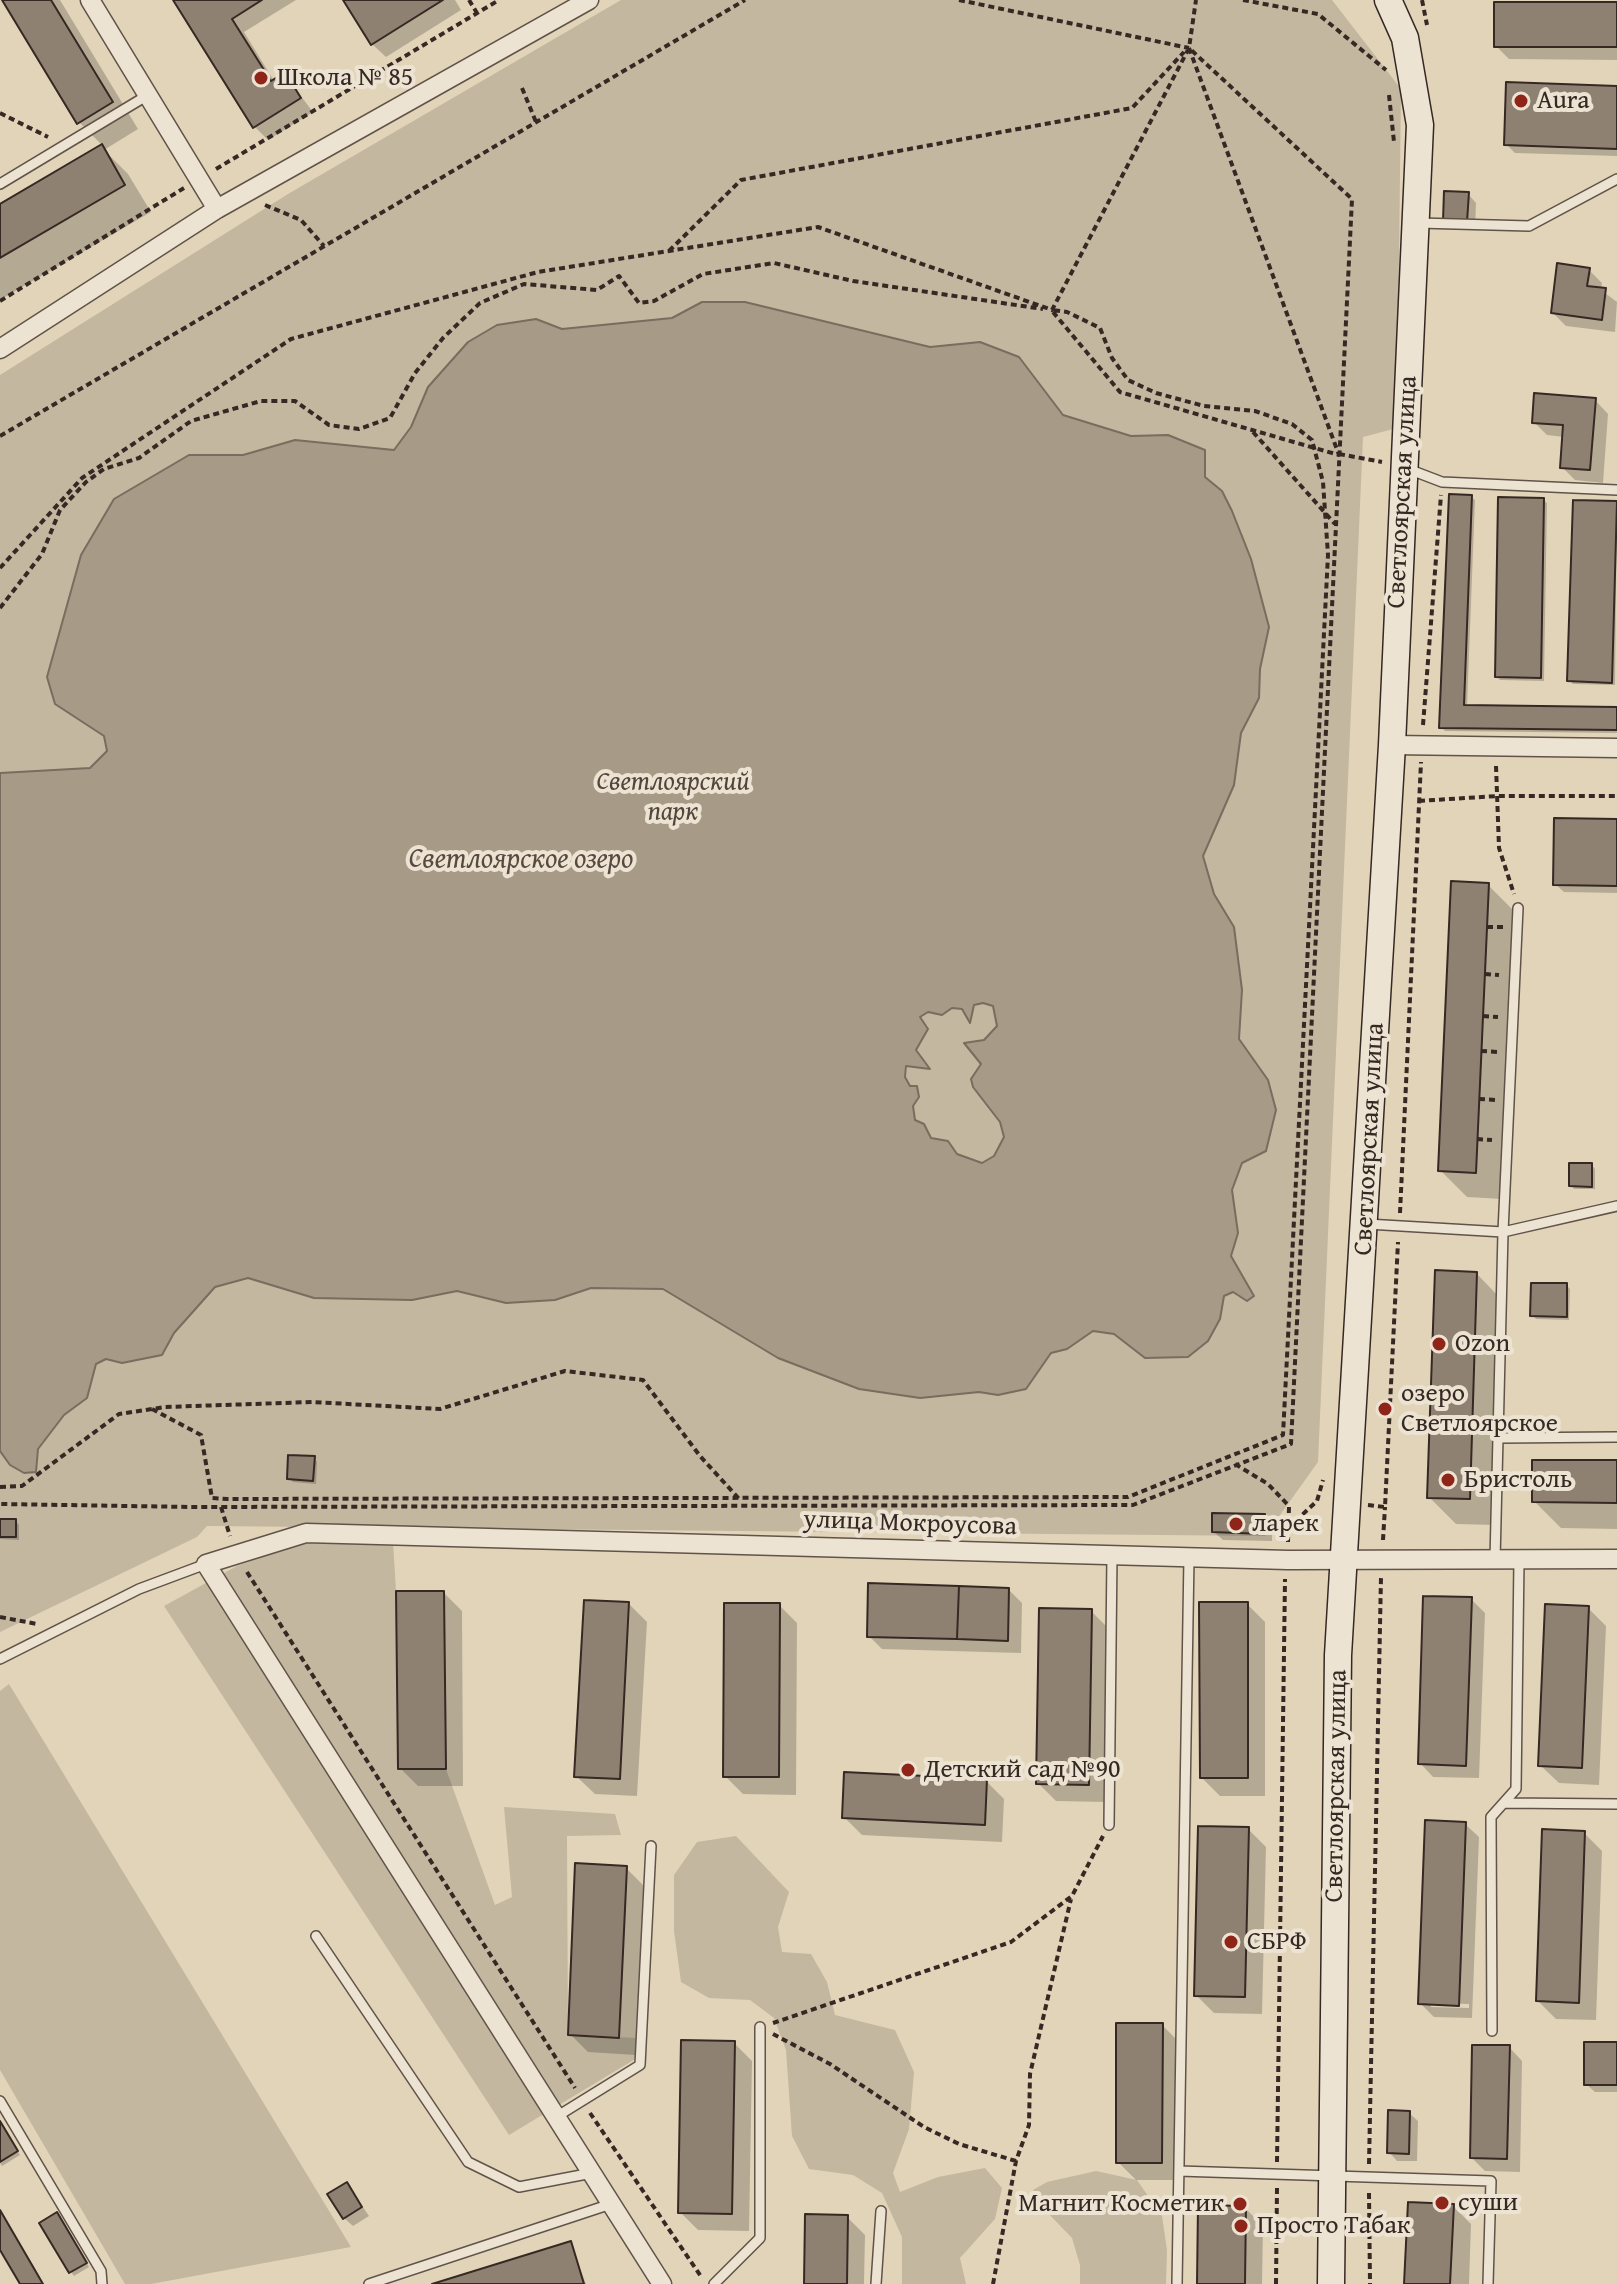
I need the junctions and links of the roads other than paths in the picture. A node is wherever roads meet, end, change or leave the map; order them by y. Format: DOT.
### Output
graph roads {
  1 [pos="90,0"];
  2 [pos="589,0"];
  3 [pos="1388,0"];
  4 [pos="148,95"];
  5 [pos="1617,179"];
  6 [pos="0,184"];
  7 [pos="217,209"];
  8 [pos="1415,222"];
  9 [pos="0,349"];
  10 [pos="1405,468"];
  11 [pos="1617,490"];
  12 [pos="1392,745"];
  13 [pos="1617,748"];
  14 [pos="1518,908"];
  15 [pos="1617,1206"];
  16 [pos="1365,1224"];
  17 [pos="1503,1232"];
  18 [pos="1617,1437"];
  19 [pos="1499,1438"];
  20 [pos="1112,1555"];
  21 [pos="1189,1557"];
  22 [pos="1617,1559"];
  23 [pos="1495,1560"];
  24 [pos="1519,1560"];
  25 [pos="1344,1561"];
  26 [pos="206,1564"];
  27 [pos="0,1659"];
  28 [pos="1504,1803"];
  29 [pos="1617,1804"];
  30 [pos="1109,1825"];
  31 [pos="651,1846"];
  32 [pos="316,1936"];
  33 [pos="760,2027"];
  34 [pos="1492,2031"];
  35 [pos="0,2101"];
  36 [pos="556,2117"];
  37 [pos="1179,2171"];
  38 [pos="592,2173"];
  39 [pos="1332,2175"];
  40 [pos="611,2204"];
  41 [pos="881,2211"];
  42 [pos="102,2284"];
  43 [pos="369,2284"];
  44 [pos="662,2284"];
  45 [pos="714,2284"];
  46 [pos="876,2284"];
  47 [pos="1177,2284"];
  48 [pos="1331,2284"];
  49 [pos="1488,2284"];
  1 -- 4 [label="street"];
  2 -- 7 [label="street"];
  3 -- 8 [label="main road, Светлоярская улица"];
  4 -- 6 [label="lane"];
  4 -- 7 [label="street"];
  5 -- 8 [label="lane"];
  7 -- 9 [label="street"];
  8 -- 10 [label="main road, Светлоярская улица"];
  10 -- 11 [label="lane"];
  10 -- 12 [label="main road, Светлоярская улица"];
  12 -- 13 [label="street"];
  12 -- 16 [label="main road, Светлоярская улица"];
  14 -- 17 [label="lane"];
  15 -- 17 [label="lane"];
  16 -- 17 [label="lane"];
  16 -- 25 [label="main road, Светлоярская улица"];
  17 -- 19 [label="lane"];
  18 -- 19 [label="lane"];
  19 -- 23 [label="lane"];
  20 -- 21 [label="street, улица Мокроусова"];
  20 -- 26 [label="street, улица Мокроусова"];
  20 -- 30 [label="lane"];
  21 -- 25 [label="street, улица Мокроусова"];
  21 -- 37 [label="lane"];
  22 -- 24 [label="street, улица Мокроусова"];
  23 -- 24 [label="street, улица Мокроусова"];
  23 -- 25 [label="street, улица Мокроусова"];
  24 -- 28 [label="lane"];
  25 -- 39 [label="main road, Светлоярская улица"];
  26 -- 27 [label="lane"];
  26 -- 36 [label="street"];
  28 -- 29 [label="lane"];
  28 -- 34 [label="lane"];
  31 -- 36 [label="lane"];
  32 -- 38 [label="lane"];
  33 -- 45 [label="lane"];
  35 -- 42 [label="lane"];
  36 -- 38 [label="street"];
  37 -- 39 [label="lane"];
  37 -- 47 [label="lane"];
  38 -- 40 [label="street"];
  39 -- 48 [label="main road, Светлоярская улица"];
  39 -- 49 [label="lane"];
  40 -- 43 [label="lane"];
  40 -- 44 [label="street"];
  41 -- 46 [label="lane"];
}
